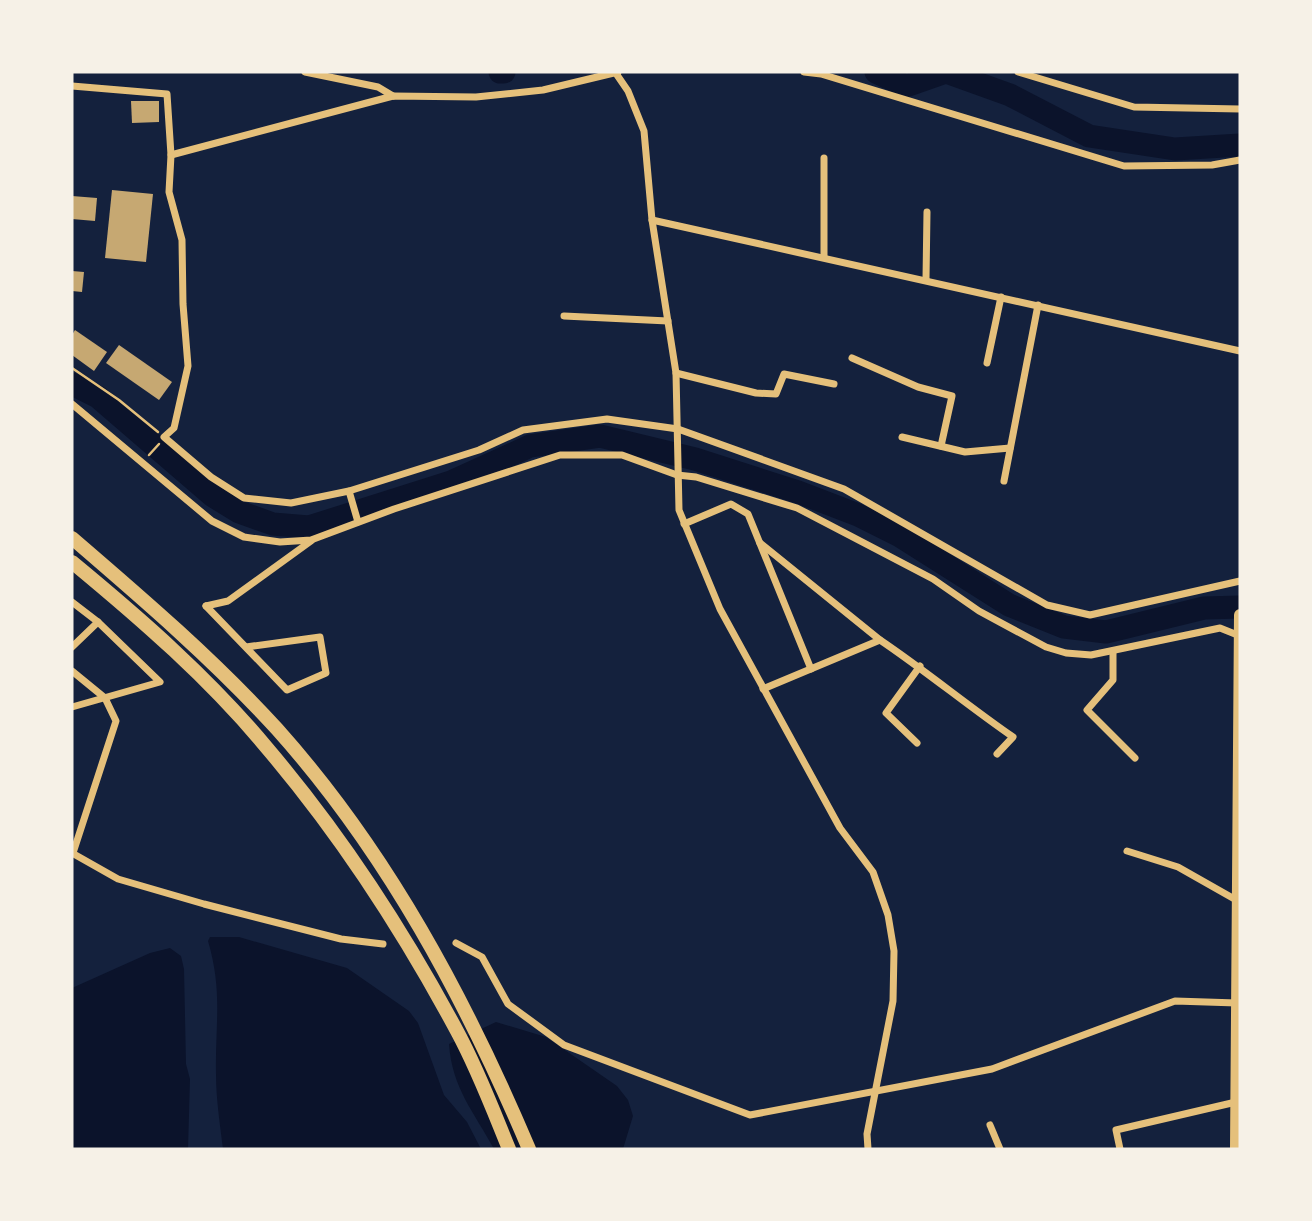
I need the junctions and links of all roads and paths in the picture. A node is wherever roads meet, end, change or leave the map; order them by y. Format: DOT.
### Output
graph roads {
  1 [pos="305,72"];
  2 [pos="616,72"];
  3 [pos="804,72"];
  4 [pos="1018,72"];
  5 [pos="72,86"];
  6 [pos="393,96"];
  7 [pos="1240,108"];
  8 [pos="171,155"];
  9 [pos="824,158"];
  10 [pos="1240,160"];
  11 [pos="927,212"];
  12 [pos="652,220"];
  13 [pos="824,256"];
  14 [pos="926,279"];
  15 [pos="1001,296"];
  16 [pos="1038,305"];
  17 [pos="564,316"];
  18 [pos="668,321"];
  19 [pos="1240,351"];
  20 [pos="852,358"];
  21 [pos="987,363"];
  22 [pos="72,368"];
  23 [pos="676,373"];
  24 [pos="834,384"];
  25 [pos="72,404"];
  26 [pos="678,429"];
  27 [pos="164,437"];
  28 [pos="902,437"];
  29 [pos="941,446"];
  30 [pos="1010,448"];
  31 [pos="143,463"];
  32 [pos="677,475"];
  33 [pos="1004,481"];
  34 [pos="349,491"];
  35 [pos="358,522"];
  36 [pos="684,524"];
  37 [pos="72,538"];
  38 [pos="311,540"];
  39 [pos="760,543"];
  40 [pos="72,562"];
  41 [pos="1240,581"];
  42 [pos="72,602"];
  43 [pos="1240,615"];
  44 [pos="98,622"];
  45 [pos="1240,636"];
  46 [pos="880,640"];
  47 [pos="72,647"];
  48 [pos="246,647"];
  49 [pos="1113,651"];
  50 [pos="920,666"];
  51 [pos="811,669"];
  52 [pos="72,671"];
  53 [pos="764,689"];
  54 [pos="105,698"];
  55 [pos="72,707"];
  56 [pos="917,743"];
  57 [pos="997,754"];
  58 [pos="1135,758"];
  59 [pos="1127,851"];
  60 [pos="72,853"];
  61 [pos="1238,901"];
  62 [pos="456,943"];
  63 [pos="383,944"];
  64 [pos="1237,1003"];
  65 [pos="875,1092"];
  66 [pos="1236,1102"];
  67 [pos="990,1125"];
  68 [pos="509,1149"];
  69 [pos="529,1149"];
  70 [pos="868,1149"];
  71 [pos="1000,1149"];
  72 [pos="1120,1149"];
  73 [pos="1236,1149"];
  1 -- 6 [label="street"];
  2 -- 6 [label="street"];
  2 -- 12 [label="street"];
  3 -- 10 [label="street"];
  4 -- 7 [label="street"];
  5 -- 8 [label="street"];
  6 -- 8 [label="street"];
  8 -- 27 [label="street"];
  9 -- 13 [label="street"];
  11 -- 14 [label="street"];
  12 -- 13 [label="street"];
  12 -- 18 [label="street"];
  13 -- 14 [label="street"];
  14 -- 15 [label="street"];
  15 -- 16 [label="street"];
  15 -- 21 [label="street"];
  16 -- 19 [label="street"];
  16 -- 30 [label="street"];
  17 -- 18 [label="street"];
  18 -- 23 [label="street"];
  20 -- 29 [label="street"];
  22 -- 27 [label="path"];
  23 -- 24 [label="street"];
  23 -- 26 [label="street"];
  25 -- 31 [label="street"];
  26 -- 32 [label="street"];
  26 -- 34 [label="street"];
  26 -- 41 [label="street"];
  27 -- 31 [label="path"];
  27 -- 34 [label="street"];
  28 -- 29 [label="street"];
  29 -- 30 [label="street"];
  30 -- 33 [label="street"];
  31 -- 38 [label="street"];
  32 -- 35 [label="street"];
  32 -- 36 [label="street"];
  32 -- 49 [label="street"];
  34 -- 35 [label="street"];
  35 -- 38 [label="street"];
  36 -- 39 [label="street"];
  36 -- 53 [label="street"];
  37 -- 69 [label="highway"];
  38 -- 48 [label="street"];
  39 -- 46 [label="street"];
  39 -- 51 [label="street"];
  40 -- 68 [label="highway"];
  42 -- 44 [label="street"];
  43 -- 45 [label="highway"];
  44 -- 47 [label="street"];
  44 -- 54 [label="street"];
  45 -- 49 [label="street"];
  45 -- 61 [label="highway"];
  46 -- 50 [label="street"];
  46 -- 51 [label="street"];
  48 -- 48 [label="street"];
  49 -- 58 [label="street"];
  50 -- 56 [label="street"];
  50 -- 57 [label="street"];
  51 -- 53 [label="street"];
  52 -- 54 [label="street"];
  53 -- 65 [label="street"];
  54 -- 55 [label="street"];
  54 -- 60 [label="street"];
  59 -- 61 [label="street"];
  60 -- 63 [label="street"];
  61 -- 64 [label="highway"];
  62 -- 65 [label="street"];
  64 -- 65 [label="street"];
  64 -- 66 [label="highway"];
  65 -- 70 [label="street"];
  66 -- 72 [label="street"];
  66 -- 73 [label="highway"];
  67 -- 71 [label="street"];
}
